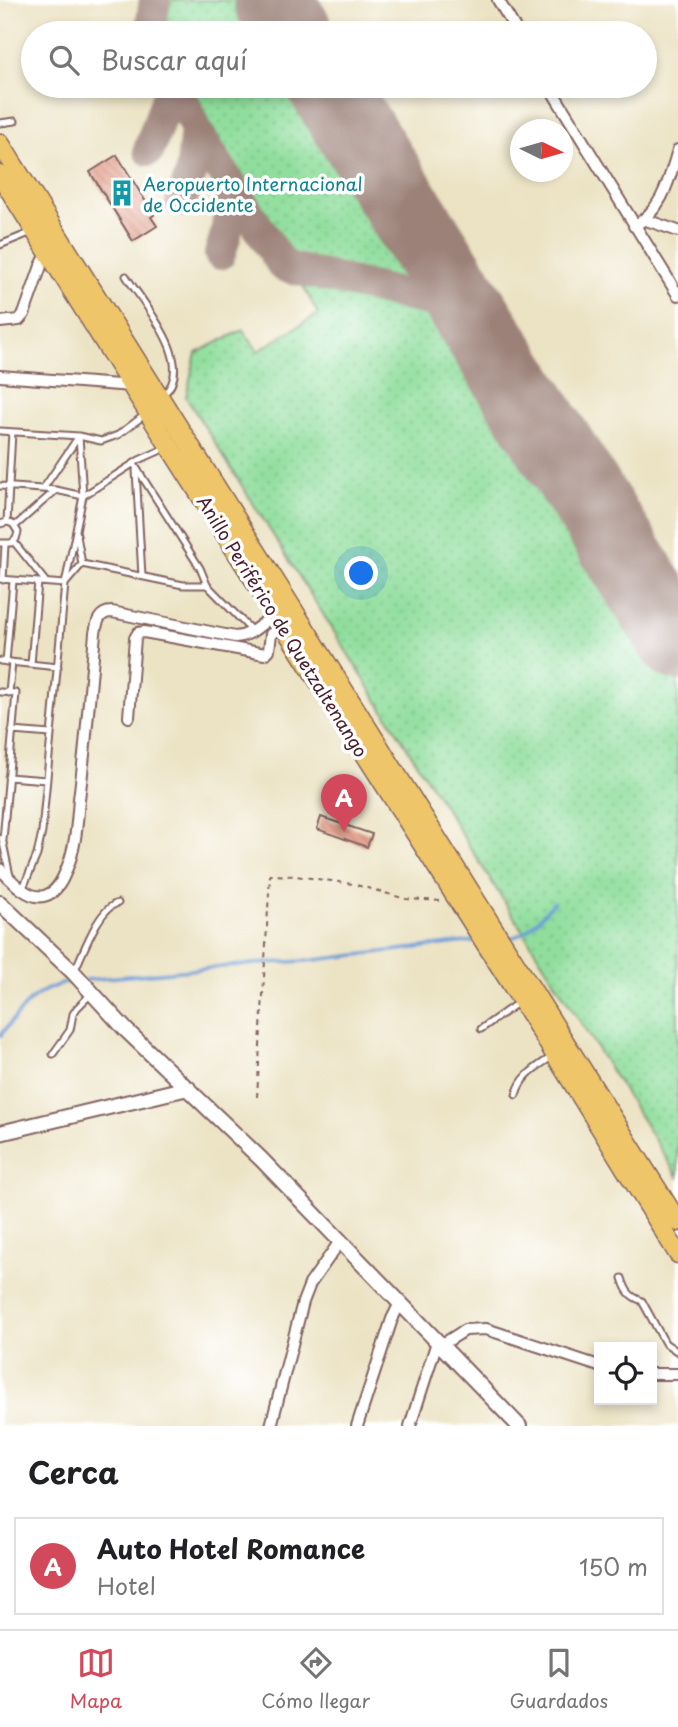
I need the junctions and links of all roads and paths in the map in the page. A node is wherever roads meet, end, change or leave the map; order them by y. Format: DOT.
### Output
graph roads {
  1 [pos="498,0"];
  2 [pos="511,21"];
  3 [pos="557,98"];
  4 [pos="15,121"];
  5 [pos="0,123"];
  6 [pos="0,143"];
  7 [pos="677,155"];
  8 [pos="0,175"];
  9 [pos="646,220"];
  10 [pos="634,226"];
  11 [pos="35,230"];
  12 [pos="678,231"];
  13 [pos="0,245"];
  14 [pos="48,252"];
  15 [pos="126,276"];
  16 [pos="678,295"];
  17 [pos="0,322"];
  18 [pos="0,376"];
  19 [pos="132,386"];
  20 [pos="161,397"];
  21 [pos="149,413"];
  22 [pos="0,431"];
  23 [pos="12,432"];
  24 [pos="79,436"];
  25 [pos="169,446"];
  26 [pos="135,465"];
  27 [pos="0,486"];
  28 [pos="8,487"];
  29 [pos="43,489"];
  30 [pos="56,490"];
  31 [pos="83,496"];
  32 [pos="3,523"];
  33 [pos="76,525"];
  34 [pos="15,526"];
  35 [pos="14,542"];
  36 [pos="3,544"];
  37 [pos="82,564"];
  38 [pos="142,576"];
  39 [pos="2,580"];
  40 [pos="13,581"];
  41 [pos="38,582"];
  42 [pos="46,582"];
  43 [pos="65,584"];
  44 [pos="207,585"];
  45 [pos="279,620"];
  46 [pos="253,632"];
  47 [pos="6,662"];
  48 [pos="31,664"];
  49 [pos="58,667"];
  50 [pos="0,692"];
  51 [pos="9,693"];
  52 [pos="129,717"];
  53 [pos="12,731"];
  54 [pos="51,733"];
  55 [pos="8,776"];
  56 [pos="47,780"];
  57 [pos="2,837"];
  58 [pos="0,869"];
  59 [pos="10,879"];
  60 [pos="23,889"];
  61 [pos="457,899"];
  62 [pos="0,903"];
  63 [pos="118,903"];
  64 [pos="74,973"];
  65 [pos="90,991"];
  66 [pos="522,1001"];
  67 [pos="481,1029"];
  68 [pos="53,1054"];
  69 [pos="555,1054"];
  70 [pos="188,1088"];
  71 [pos="516,1095"];
  72 [pos="257,1097"];
  73 [pos="0,1133"];
  74 [pos="678,1222"];
  75 [pos="341,1240"];
  76 [pos="678,1254"];
  77 [pos="622,1278"];
  78 [pos="400,1303"];
  79 [pos="436,1342"];
  80 [pos="678,1352"];
  81 [pos="594,1364"];
  82 [pos="657,1374"];
  83 [pos="678,1374"];
  84 [pos="271,1426"];
  85 [pos="357,1426"];
  86 [pos="410,1426"];
  87 [pos="519,1426"];
  1 -- 2 [label="street"];
  3 -- 10 [label="street"];
  4 -- 5 [label="lane"];
  6 -- 20 [label="highway, Anillo Periférico de Quetzaltenango"];
  7 -- 9 [label="street"];
  8 -- 11 [label="highway, Anillo Periférico de Quetzaltenango"];
  9 -- 10 [label="street"];
  9 -- 12 [label="street"];
  10 -- 16 [label="street"];
  11 -- 13 [label="lane"];
  11 -- 14 [label="highway, Anillo Periférico de Quetzaltenango"];
  14 -- 17 [label="street"];
  14 -- 19 [label="highway, Anillo Periférico de Quetzaltenango"];
  15 -- 20 [label="lane"];
  18 -- 19 [label="street"];
  19 -- 21 [label="highway, Anillo Periférico de Quetzaltenango"];
  20 -- 74 [label="highway, Anillo Periférico de Quetzaltenango"];
  21 -- 24 [label="lane"];
  21 -- 25 [label="highway, Anillo Periférico de Quetzaltenango"];
  22 -- 23 [label="lane"];
  23 -- 24 [label="lane"];
  23 -- 28 [label="lane"];
  24 -- 29 [label="lane"];
  24 -- 31 [label="lane"];
  25 -- 26 [label="lane"];
  25 -- 45 [label="highway, Anillo Periférico de Quetzaltenango"];
  26 -- 31 [label="lane"];
  26 -- 38 [label="lane"];
  26 -- 44 [label="lane"];
  27 -- 28 [label="lane"];
  28 -- 29 [label="lane"];
  28 -- 32 [label="lane"];
  29 -- 30 [label="lane"];
  30 -- 31 [label="lane"];
  30 -- 34 [label="lane"];
  31 -- 33 [label="lane"];
  32 -- 34 [label="lane"];
  33 -- 37 [label="lane"];
  33 -- 43 [label="lane"];
  34 -- 35 [label="lane"];
  35 -- 36 [label="lane"];
  35 -- 42 [label="lane"];
  36 -- 39 [label="lane"];
  37 -- 38 [label="lane"];
  37 -- 43 [label="lane"];
  38 -- 44 [label="lane"];
  39 -- 40 [label="lane"];
  40 -- 41 [label="lane"];
  40 -- 47 [label="lane"];
  41 -- 42 [label="lane"];
  41 -- 48 [label="lane"];
  42 -- 43 [label="lane"];
  43 -- 49 [label="lane"];
  44 -- 46 [label="lane"];
  45 -- 46 [label="street"];
  45 -- 52 [label="street"];
  45 -- 61 [label="highway, Anillo Periférico de Quetzaltenango"];
  46 -- 60 [label="street"];
  47 -- 48 [label="lane"];
  47 -- 51 [label="lane"];
  48 -- 49 [label="lane"];
  49 -- 54 [label="lane"];
  50 -- 51 [label="lane"];
  51 -- 53 [label="lane"];
  53 -- 54 [label="lane"];
  53 -- 55 [label="lane"];
  54 -- 56 [label="lane"];
  55 -- 56 [label="lane"];
  55 -- 57 [label="lane"];
  56 -- 60 [label="lane"];
  57 -- 59 [label="lane"];
  58 -- 59 [label="street"];
  59 -- 60 [label="street"];
  61 -- 66 [label="highway, Anillo Periférico de Quetzaltenango"];
  61 -- 72 [label="path"];
  62 -- 64 [label="street"];
  63 -- 64 [label="lane"];
  64 -- 65 [label="street"];
  65 -- 68 [label="lane"];
  65 -- 70 [label="street"];
  66 -- 67 [label="lane"];
  66 -- 69 [label="highway, Anillo Periférico de Quetzaltenango"];
  69 -- 71 [label="lane"];
  69 -- 76 [label="highway, Anillo Periférico de Quetzaltenango"];
  70 -- 73 [label="street"];
  70 -- 75 [label="street"];
  75 -- 78 [label="street"];
  75 -- 84 [label="street"];
  77 -- 80 [label="lane"];
  78 -- 79 [label="street"];
  78 -- 85 [label="street"];
  79 -- 81 [label="street"];
  79 -- 86 [label="street"];
  79 -- 87 [label="street"];
  82 -- 83 [label="street"];
}
